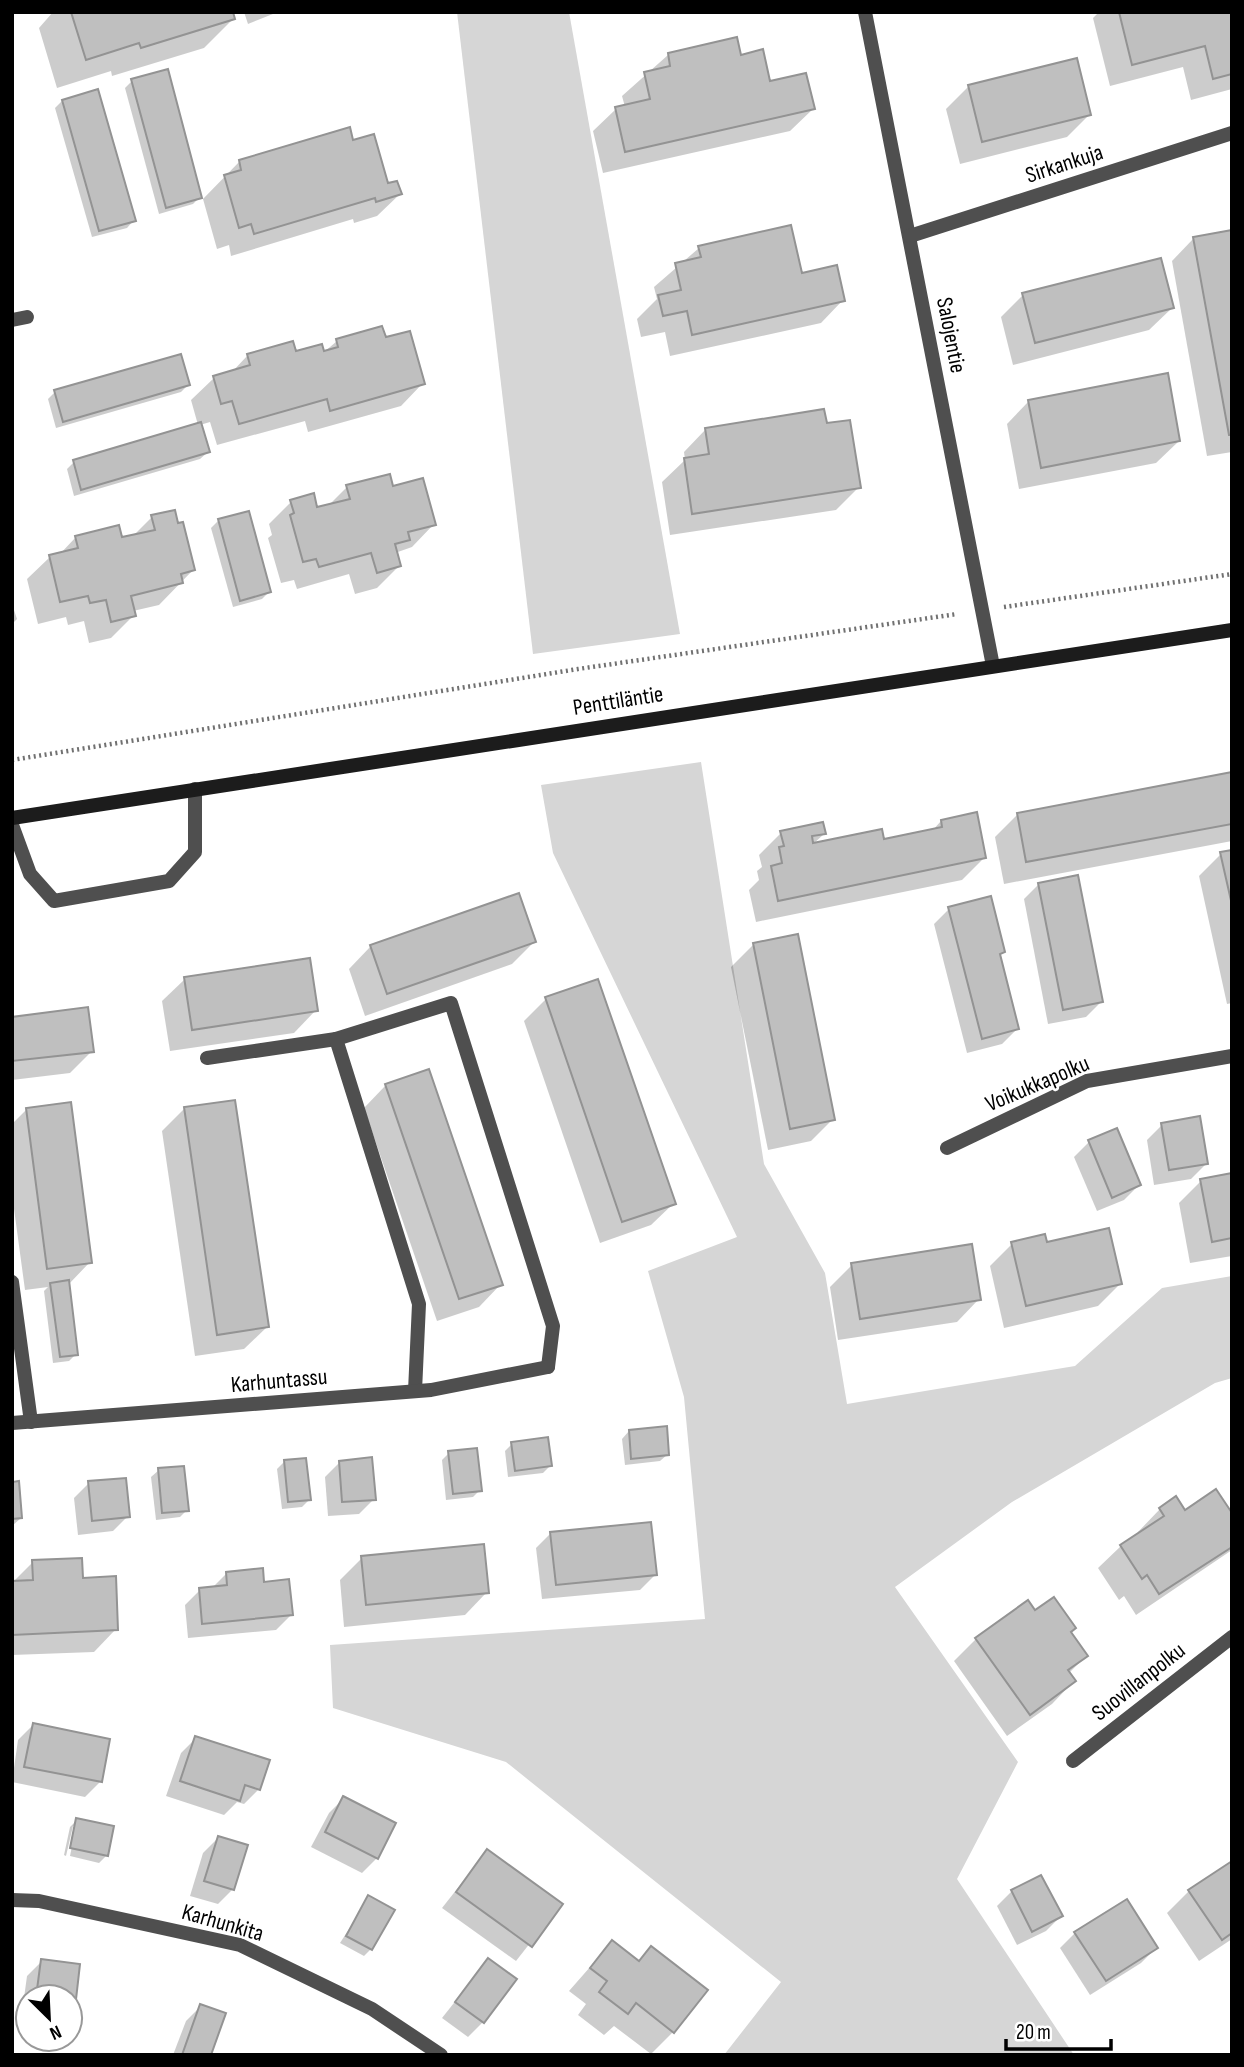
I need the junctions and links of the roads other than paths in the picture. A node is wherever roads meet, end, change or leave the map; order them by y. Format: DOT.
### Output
graph roads {
  1 [pos="865,12"];
  2 [pos="1232,132"];
  3 [pos="910,236"];
  4 [pos="1232,630"];
  5 [pos="993,666"];
  6 [pos="195,789"];
  7 [pos="12,818"];
  8 [pos="12,825"];
  9 [pos="336,1039"];
  10 [pos="1232,1056"];
  11 [pos="207,1058"];
  12 [pos="947,1148"];
  13 [pos="12,1282"];
  14 [pos="415,1391"];
  15 [pos="31,1422"];
  16 [pos="12,1423"];
  17 [pos="1232,1637"];
  18 [pos="1073,1761"];
  19 [pos="12,1900"];
  20 [pos="441,2055"];
  1 -- 3 [label="street, Salojentie"];
  2 -- 3 [label="street, Sirkankuja"];
  3 -- 5 [label="street, Salojentie"];
  4 -- 5 [label="street, Penttiläntie"];
  5 -- 6 [label="street, Penttiläntie"];
  6 -- 7 [label="street, Penttiläntie"];
  6 -- 8 [label="street"];
  9 -- 11 [label="street"];
  9 -- 14 [label="street"];
  9 -- 14 [label="street, Karhuntassu"];
  10 -- 12 [label="street, Voikukkapolku"];
  13 -- 15 [label="street"];
  14 -- 15 [label="street, Karhuntassu"];
  15 -- 16 [label="street, Karhuntassu"];
  17 -- 18 [label="street, Suovillanpolku"];
  19 -- 20 [label="street, Karhunkita"];
}
